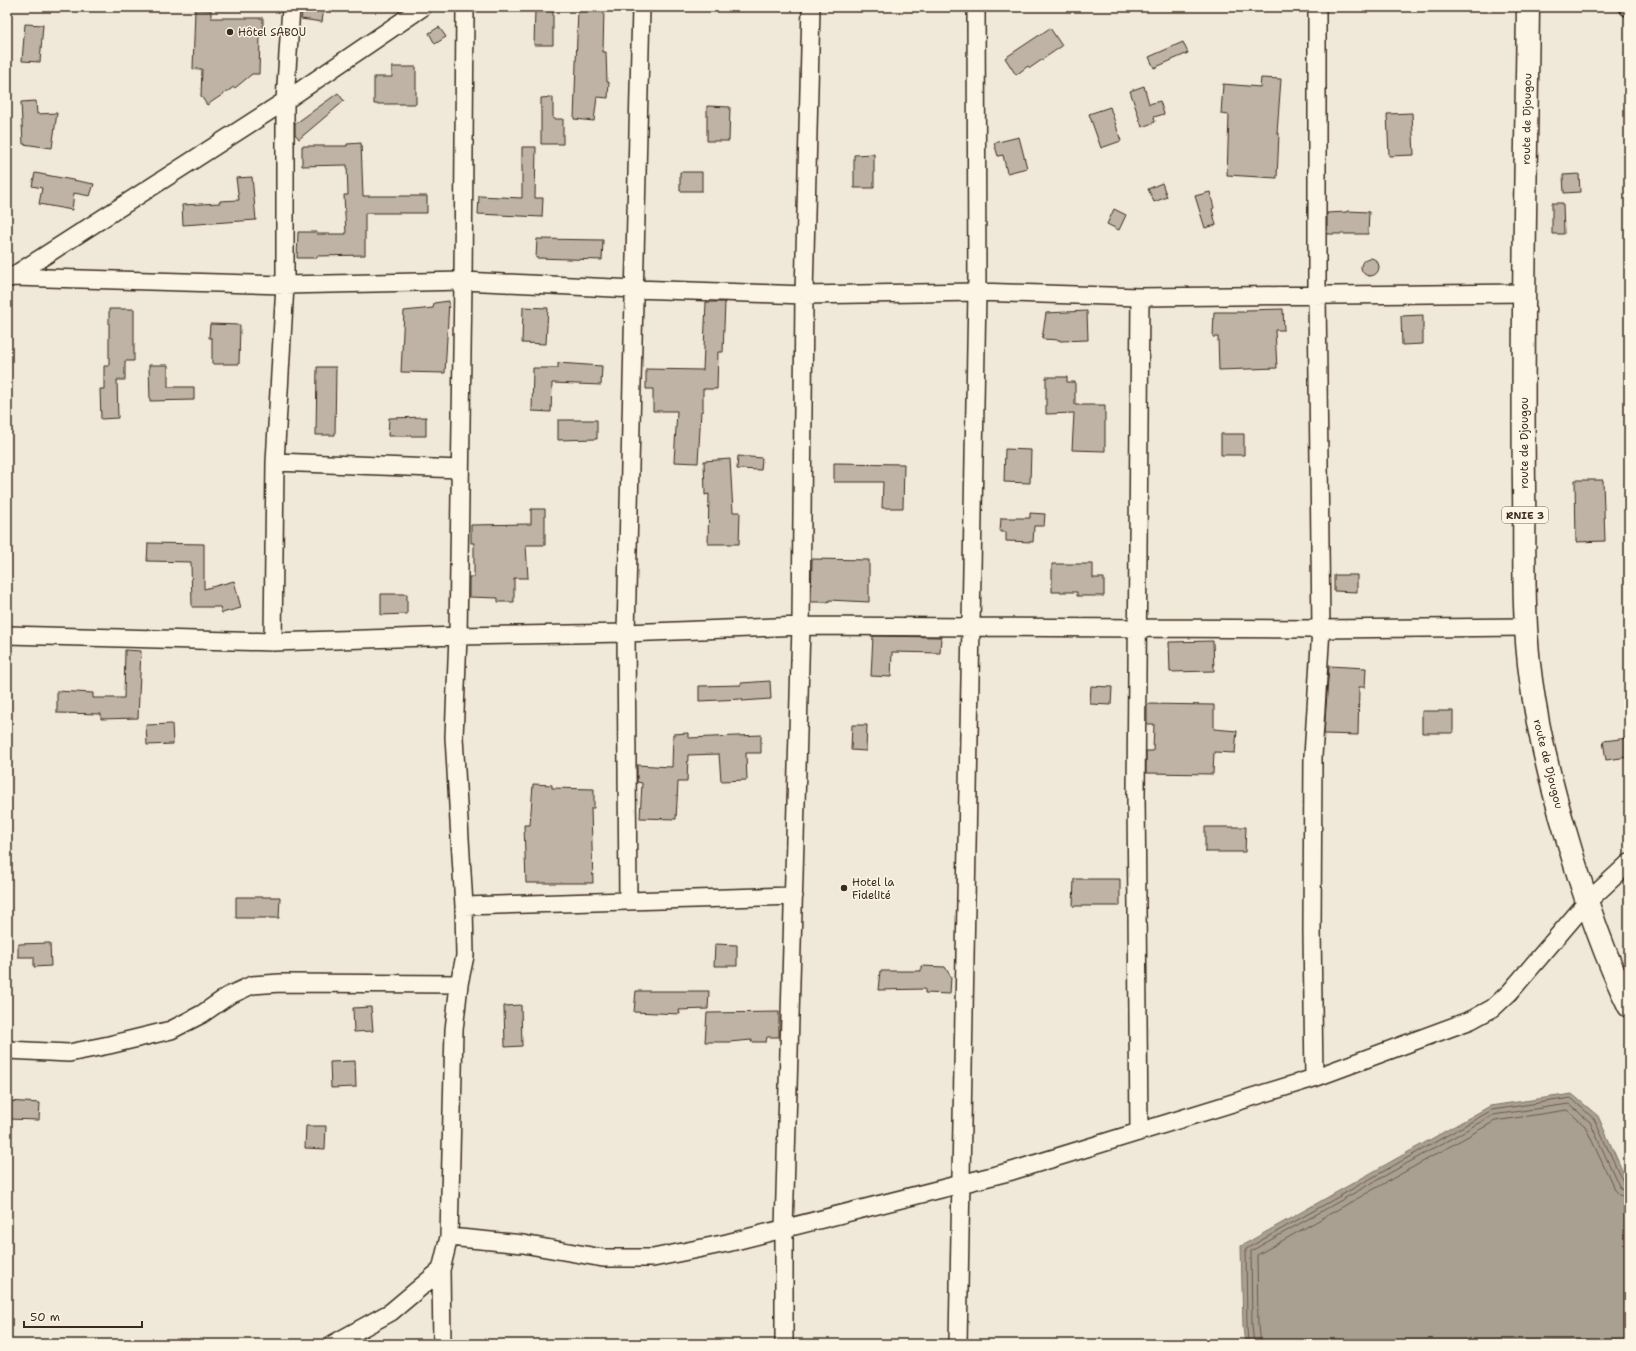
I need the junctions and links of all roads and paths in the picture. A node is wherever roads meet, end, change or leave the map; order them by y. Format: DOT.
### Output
graph roads {
  1 [pos="291,7"];
  2 [pos="423,7"];
  3 [pos="465,7"];
  4 [pos="641,7"];
  5 [pos="811,7"];
  6 [pos="976,7"];
  7 [pos="1317,7"];
  8 [pos="1528,7"];
  9 [pos="285,101"];
  10 [pos="10,279"];
  11 [pos="463,281"];
  12 [pos="285,285"];
  13 [pos="635,290"];
  14 [pos="977,292"];
  15 [pos="1525,293"];
  16 [pos="804,295"];
  17 [pos="1317,296"];
  18 [pos="1140,297"];
  19 [pos="275,462"];
  20 [pos="460,469"];
  21 [pos="801,626"];
  22 [pos="972,627"];
  23 [pos="1527,627"];
  24 [pos="1138,628"];
  25 [pos="1321,629"];
  26 [pos="626,633"];
  27 [pos="7,635"];
  28 [pos="458,636"];
  29 [pos="273,642"];
  30 [pos="1629,863"];
  31 [pos="794,896"];
  32 [pos="628,901"];
  33 [pos="1586,903"];
  34 [pos="464,906"];
  35 [pos="459,984"];
  36 [pos="1629,1006"];
  37 [pos="7,1050"];
  38 [pos="1314,1078"];
  39 [pos="1139,1131"];
  40 [pos="960,1184"];
  41 [pos="784,1229"];
  42 [pos="449,1237"];
  43 [pos="441,1270"];
  44 [pos="333,1344"];
  45 [pos="442,1344"];
  46 [pos="784,1344"];
  47 [pos="958,1344"];
  1 -- 9 [label="street"];
  2 -- 9 [label="street"];
  3 -- 11 [label="street"];
  4 -- 13 [label="street"];
  5 -- 16 [label="street"];
  6 -- 14 [label="street"];
  7 -- 17 [label="street"];
  8 -- 15 [label="highway, route de Djougou / RNIE 3"];
  9 -- 10 [label="street"];
  9 -- 12 [label="street"];
  10 -- 12 [label="street"];
  11 -- 12 [label="street"];
  11 -- 13 [label="street"];
  11 -- 20 [label="street"];
  12 -- 19 [label="street"];
  13 -- 16 [label="street"];
  13 -- 26 [label="street"];
  14 -- 16 [label="street"];
  14 -- 18 [label="street"];
  14 -- 22 [label="street"];
  15 -- 17 [label="street"];
  15 -- 23 [label="highway, route de Djougou / RNIE 3"];
  16 -- 21 [label="street"];
  17 -- 18 [label="street"];
  17 -- 25 [label="street"];
  18 -- 24 [label="street"];
  19 -- 20 [label="street"];
  19 -- 29 [label="street"];
  20 -- 28 [label="street"];
  21 -- 22 [label="street"];
  21 -- 26 [label="street"];
  21 -- 31 [label="street"];
  22 -- 24 [label="street"];
  22 -- 40 [label="street"];
  23 -- 25 [label="street"];
  23 -- 33 [label="highway, route de Djougou / RNIE 3"];
  24 -- 25 [label="street"];
  24 -- 39 [label="street"];
  25 -- 38 [label="street"];
  26 -- 28 [label="street"];
  26 -- 32 [label="street"];
  27 -- 29 [label="street"];
  28 -- 29 [label="street"];
  28 -- 34 [label="street"];
  30 -- 33 [label="street"];
  31 -- 32 [label="street"];
  31 -- 41 [label="street"];
  32 -- 34 [label="street"];
  33 -- 36 [label="highway, route de Djougou / RNIE 3"];
  33 -- 38 [label="street"];
  34 -- 35 [label="street"];
  35 -- 37 [label="street"];
  35 -- 42 [label="street"];
  38 -- 39 [label="street"];
  39 -- 40 [label="street"];
  40 -- 41 [label="street"];
  40 -- 47 [label="street"];
  41 -- 42 [label="street"];
  41 -- 46 [label="street"];
  42 -- 43 [label="street"];
  43 -- 44 [label="street"];
  43 -- 45 [label="street"];
}
